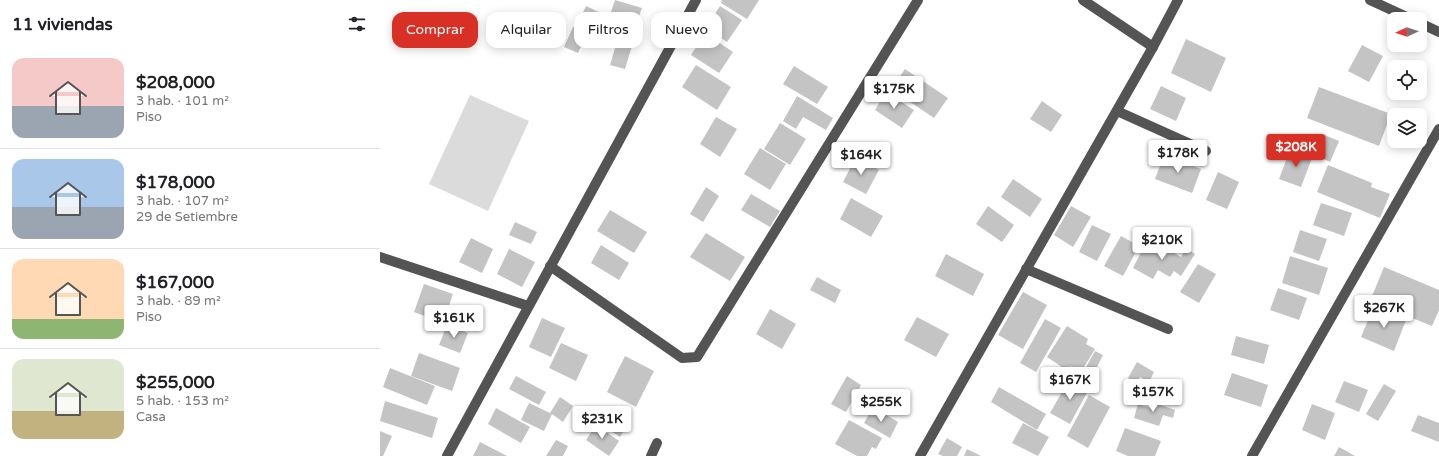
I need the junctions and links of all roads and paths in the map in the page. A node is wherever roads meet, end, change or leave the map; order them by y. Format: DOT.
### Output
graph roads {
  1 [pos="696,0"];
  2 [pos="918,0"];
  3 [pos="1083,0"];
  4 [pos="1178,0"];
  5 [pos="1370,0"];
  6 [pos="1397,12"];
  7 [pos="1427,26"];
  8 [pos="1439,32"];
  9 [pos="1153,47"];
  10 [pos="1117,111"];
  11 [pos="1439,129"];
  12 [pos="1206,151"];
  13 [pos="380,257"];
  14 [pos="550,266"];
  15 [pos="1026,269"];
  16 [pos="528,306"];
  17 [pos="1168,329"];
  18 [pos="657,443"];
  19 [pos="447,456"];
  20 [pos="650,456"];
  21 [pos="920,456"];
  22 [pos="1252,456"];
  1 -- 14 [label="street"];
  2 -- 14 [label="street"];
  3 -- 9 [label="street"];
  4 -- 9 [label="street"];
  5 -- 6 [label="street"];
  7 -- 8 [label="street"];
  9 -- 10 [label="street"];
  10 -- 12 [label="street"];
  10 -- 15 [label="street"];
  11 -- 22 [label="street"];
  13 -- 16 [label="street"];
  14 -- 16 [label="street"];
  15 -- 17 [label="street"];
  15 -- 21 [label="street"];
  16 -- 19 [label="street"];
  18 -- 20 [label="street"];
}
